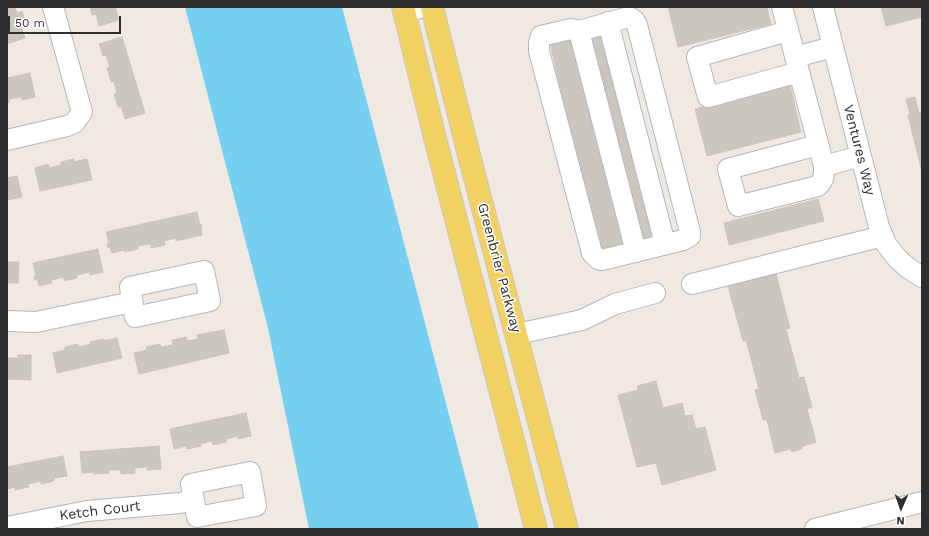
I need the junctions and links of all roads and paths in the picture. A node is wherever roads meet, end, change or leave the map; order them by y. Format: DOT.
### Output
graph roads {
  1 [pos="53,7"];
  2 [pos="432,7"];
  3 [pos="782,7"];
  4 [pos="823,7"];
  5 [pos="410,9"];
  6 [pos="608,22"];
  7 [pos="579,31"];
  8 [pos="788,31"];
  9 [pos="833,47"];
  10 [pos="797,65"];
  11 [pos="7,140"];
  12 [pos="818,145"];
  13 [pos="861,156"];
  14 [pos="824,166"];
  15 [pos="883,236"];
  16 [pos="665,244"];
  17 [pos="636,252"];
  18 [pos="922,277"];
  19 [pos="692,284"];
  20 [pos="655,293"];
  21 [pos="132,302"];
  22 [pos="7,321"];
  23 [pos="517,334"];
  24 [pos="194,500"];
  25 [pos="922,502"];
  26 [pos="7,527"];
  27 [pos="536,529"];
  28 [pos="566,529"];
  29 [pos="815,529"];
  1 -- 11 [label="street"];
  2 -- 23 [label="main road, Greenbrier Parkway"];
  3 -- 8 [label="street"];
  4 -- 9 [label="street, Ventures Way"];
  5 -- 27 [label="main road, Greenbrier Parkway"];
  6 -- 7 [label="street"];
  6 -- 16 [label="street"];
  6 -- 16 [label="street"];
  7 -- 17 [label="street"];
  7 -- 17 [label="street"];
  8 -- 10 [label="street"];
  8 -- 10 [label="street"];
  9 -- 10 [label="street"];
  9 -- 13 [label="street, Ventures Way"];
  10 -- 12 [label="street"];
  12 -- 14 [label="street"];
  12 -- 14 [label="street"];
  13 -- 14 [label="street"];
  13 -- 15 [label="street, Ventures Way"];
  15 -- 18 [label="street, Ventures Way"];
  15 -- 19 [label="street"];
  16 -- 17 [label="street"];
  20 -- 23 [label="street"];
  21 -- 22 [label="street"];
  23 -- 28 [label="main road, Greenbrier Parkway"];
  24 -- 26 [label="street, Ketch Court"];
  25 -- 29 [label="street"];
}
